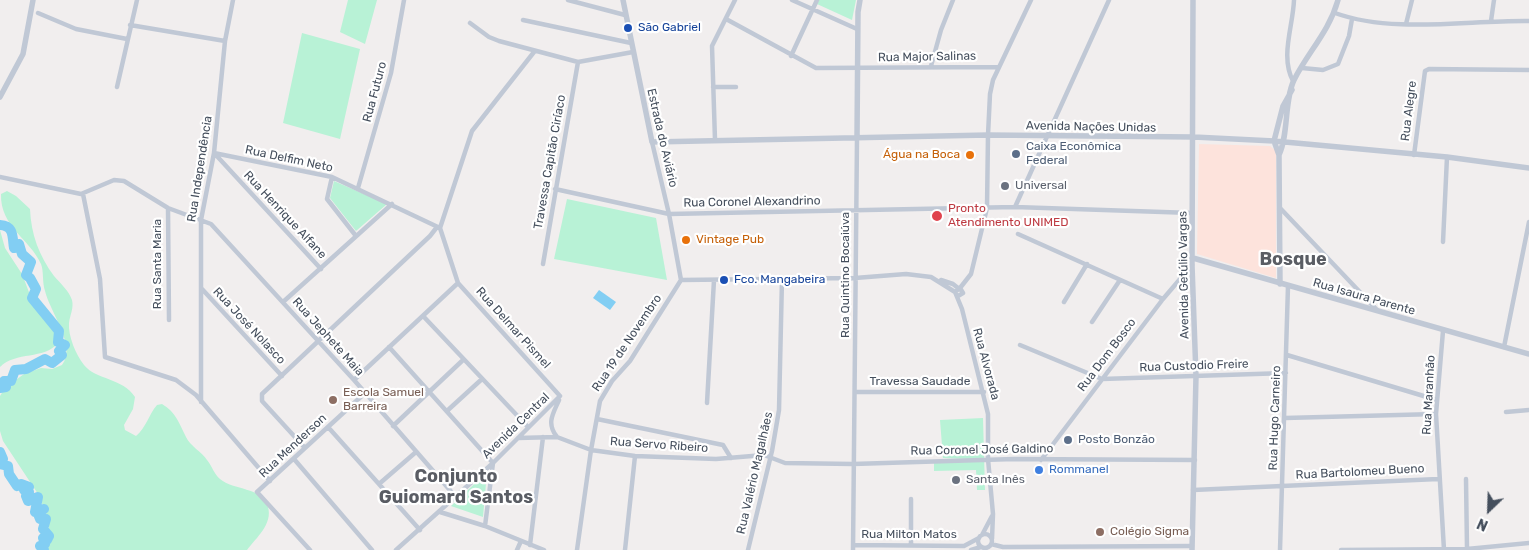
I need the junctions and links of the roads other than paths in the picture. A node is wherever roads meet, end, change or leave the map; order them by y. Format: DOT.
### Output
graph roads {
  1 [pos="33,0"];
  2 [pos="137,0"];
  3 [pos="233,0"];
  4 [pos="404,0"];
  5 [pos="570,0"];
  6 [pos="623,0"];
  7 [pos="735,0"];
  8 [pos="792,0"];
  9 [pos="817,0"];
  10 [pos="860,0"];
  11 [pos="953,0"];
  12 [pos="1031,0"];
  13 [pos="1110,0"];
  14 [pos="1194,0"];
  15 [pos="1294,0"];
  16 [pos="1338,0"];
  17 [pos="1412,0"];
  18 [pos="1494,0"];
  19 [pos="814,9"];
  20 [pos="38,13"];
  21 [pos="1334,13"];
  22 [pos="625,14"];
  23 [pos="726,19"];
  24 [pos="1352,19"];
  25 [pos="523,20"];
  26 [pos="1491,20"];
  27 [pos="1529,21"];
  28 [pos="470,24"];
  29 [pos="1406,24"];
  30 [pos="130,25"];
  31 [pos="857,29"];
  32 [pos="127,39"];
  33 [pos="225,41"];
  34 [pos="632,43"];
  35 [pos="534,52"];
  36 [pos="633,52"];
  37 [pos="791,56"];
  38 [pos="578,62"];
  39 [pos="931,66"];
  40 [pos="999,67"];
  41 [pos="1302,68"];
  42 [pos="856,69"];
  43 [pos="1529,70"];
  44 [pos="1293,81"];
  45 [pos="117,87"];
  46 [pos="713,87"];
  47 [pos="736,87"];
  48 [pos="1292,90"];
  49 [pos="0,97"];
  50 [pos="988,135"];
  51 [pos="1048,136"];
  52 [pos="857,138"];
  53 [pos="1194,138"];
  54 [pos="715,140"];
  55 [pos="1274,141"];
  56 [pos="652,142"];
  57 [pos="1285,142"];
  58 [pos="214,153"];
  59 [pos="1279,155"];
  60 [pos="1414,155"];
  61 [pos="1447,157"];
  62 [pos="1529,168"];
  63 [pos="0,177"];
  64 [pos="332,177"];
  65 [pos="358,188"];
  66 [pos="555,189"];
  67 [pos="84,194"];
  68 [pos="392,204"];
  69 [pos="1016,207"];
  70 [pos="168,208"];
  71 [pos="987,208"];
  72 [pos="1280,208"];
  73 [pos="856,210"];
  74 [pos="1192,213"];
  75 [pos="669,214"];
  76 [pos="201,220"];
  77 [pos="1529,222"];
  78 [pos="439,227"];
  79 [pos="1018,234"];
  80 [pos="356,236"];
  81 [pos="1443,242"];
  82 [pos="1193,258"];
  83 [pos="543,264"];
  84 [pos="1087,264"];
  85 [pos="1192,265"];
  86 [pos="321,268"];
  87 [pos="855,278"];
  88 [pos="782,279"];
  89 [pos="681,280"];
  90 [pos="714,280"];
  91 [pos="1120,280"];
  92 [pos="458,283"];
  93 [pos="1280,284"];
  94 [pos="1288,286"];
  95 [pos="202,289"];
  96 [pos="960,292"];
  97 [pos="1163,299"];
  98 [pos="283,302"];
  99 [pos="1064,302"];
  100 [pos="1378,311"];
  101 [pos="424,317"];
  102 [pos="169,320"];
  103 [pos="1092,322"];
  104 [pos="1443,331"];
  105 [pos="318,342"];
  106 [pos="1020,346"];
  107 [pos="389,347"];
  108 [pos="1504,347"];
  109 [pos="1529,354"];
  110 [pos="1287,355"];
  111 [pos="463,360"];
  112 [pos="1286,373"];
  113 [pos="282,376"];
  114 [pos="1196,376"];
  115 [pos="1102,379"];
  116 [pos="354,380"];
  117 [pos="482,380"];
  118 [pos="430,391"];
  119 [pos="856,392"];
  120 [pos="984,392"];
  121 [pos="365,393"];
  122 [pos="560,396"];
  123 [pos="1437,400"];
  124 [pos="201,402"];
  125 [pos="707,404"];
  126 [pos="448,410"];
  127 [pos="1529,410"];
  128 [pos="1506,412"];
  129 [pos="1436,414"];
  130 [pos="540,416"];
  131 [pos="1285,418"];
  132 [pos="597,419"];
  133 [pos="550,421"];
  134 [pos="393,426"];
  135 [pos="328,427"];
  136 [pos="528,427"];
  137 [pos="557,437"];
  138 [pos="518,438"];
  139 [pos="543,438"];
  140 [pos="305,448"];
  141 [pos="591,450"];
  142 [pos="416,452"];
  143 [pos="635,456"];
  144 [pos="731,458"];
  145 [pos="770,458"];
  146 [pos="294,459"];
  147 [pos="988,460"];
  148 [pos="1041,460"];
  149 [pos="1195,460"];
  150 [pos="493,463"];
  151 [pos="853,464"];
  152 [pos="1438,479"];
  153 [pos="1466,479"];
  154 [pos="270,481"];
  155 [pos="379,484"];
  156 [pos="1283,486"];
  157 [pos="1193,490"];
  158 [pos="455,496"];
  159 [pos="912,499"];
  160 [pos="440,512"];
  161 [pos="993,514"];
  162 [pos="485,526"];
  163 [pos="420,530"];
  164 [pos="980,537"];
  165 [pos="521,542"];
  166 [pos="1529,543"];
  167 [pos="530,545"];
  168 [pos="911,545"];
  169 [pos="989,546"];
  170 [pos="853,547"];
  171 [pos="968,548"];
  172 [pos="1192,548"];
  173 [pos="1467,549"];
  174 [pos="310,550"];
  175 [pos="372,550"];
  176 [pos="398,550"];
  177 [pos="517,550"];
  178 [pos="544,550"];
  179 [pos="577,550"];
  180 [pos="625,550"];
  181 [pos="748,550"];
  182 [pos="1280,550"];
  183 [pos="1341,550"];
  184 [pos="1444,550"];
  1 -- 49 [label="street"];
  2 -- 30 [label="street"];
  3 -- 33 [label="street, Rua Independência"];
  4 -- 65 [label="street, Rua Futuro"];
  5 -- 22 [label="street"];
  6 -- 22 [label="street, Estrada do Aviário"];
  7 -- 23 [label="street"];
  8 -- 19 [label="street"];
  9 -- 19 [label="street"];
  10 -- 31 [label="street, Rua Quintino Bocaiúva"];
  11 -- 39 [label="street"];
  12 -- 40 [label="street"];
  13 -- 51 [label="street"];
  14 -- 53 [label="street, Avenida Getúlio Vargas"];
  15 -- 44 [label="street"];
  16 -- 21 [label="street"];
  17 -- 29 [label="street"];
  18 -- 26 [label="street"];
  19 -- 31 [label="street"];
  19 -- 37 [label="street"];
  20 -- 32 [label="street"];
  21 -- 24 [label="street"];
  21 -- 41 [label="street"];
  22 -- 34 [label="street, Estrada do Aviário"];
  23 -- 37 [label="street, Rua Major Salinas"];
  23 -- 46 [label="street"];
  24 -- 29 [label="street"];
  24 -- 41 [label="street"];
  25 -- 34 [label="street"];
  26 -- 27 [label="street"];
  26 -- 29 [label="street"];
  28 -- 35 [label="street"];
  30 -- 32 [label="street"];
  30 -- 33 [label="street"];
  31 -- 42 [label="street, Rua Quintino Bocaiúva"];
  32 -- 45 [label="street"];
  33 -- 58 [label="street, Rua Independência"];
  34 -- 36 [label="street, Estrada do Aviário"];
  35 -- 38 [label="street"];
  35 -- 78 [label="street"];
  36 -- 38 [label="street"];
  36 -- 56 [label="street, Estrada do Aviário"];
  37 -- 42 [label="street, Rua Major Salinas"];
  38 -- 66 [label="street, Travessa Capitão Ciríaco"];
  39 -- 40 [label="street, Rua Major Salinas"];
  39 -- 42 [label="street, Rua Major Salinas"];
  40 -- 50 [label="street"];
  41 -- 44 [label="street"];
  42 -- 52 [label="street, Rua Quintino Bocaiúva"];
  43 -- 60 [label="street, Rua Alegre"];
  44 -- 48 [label="street"];
  46 -- 47 [label="street"];
  46 -- 54 [label="street"];
  48 -- 55 [label="street"];
  48 -- 57 [label="street"];
  50 -- 51 [label="street, Avenida Nações Unidas"];
  50 -- 52 [label="street, Avenida Nações Unidas"];
  50 -- 71 [label="street"];
  51 -- 53 [label="street, Avenida Nações Unidas"];
  51 -- 69 [label="street"];
  52 -- 54 [label="street, Avenida Nações Unidas"];
  52 -- 73 [label="street, Rua Quintino Bocaiúva"];
  53 -- 55 [label="street, Avenida Nações Unidas"];
  53 -- 74 [label="street, Avenida Getúlio Vargas"];
  54 -- 56 [label="street, Avenida Nações Unidas"];
  55 -- 57 [label="street, Avenida Nações Unidas"];
  55 -- 59 [label="street"];
  56 -- 75 [label="street, Estrada do Aviário"];
  57 -- 59 [label="street"];
  57 -- 60 [label="street, Avenida Nações Unidas"];
  58 -- 64 [label="street, Rua Delfim Neto"];
  58 -- 76 [label="street, Rua Independência"];
  58 -- 86 [label="street, Rua Henrique Alfane"];
  59 -- 72 [label="street"];
  60 -- 61 [label="street, Avenida Nações Unidas"];
  61 -- 62 [label="street, Avenida Nações Unidas"];
  61 -- 81 [label="street"];
  63 -- 67 [label="street"];
  64 -- 65 [label="street, Rua Delfim Neto"];
  64 -- 80 [label="street"];
  65 -- 68 [label="street, Rua Delfim Neto"];
  66 -- 75 [label="street, Rua Coronel Alexandrino"];
  66 -- 83 [label="street, Travessa Capitão Ciríaco"];
  67 -- 70 [label="street, Rua Jephete Maia"];
  67 -- 124 [label="street"];
  68 -- 78 [label="street, Rua Delfim Neto"];
  68 -- 80 [label="street"];
  69 -- 71 [label="street, Rua Coronel Alexandrino"];
  69 -- 74 [label="street, Rua Coronel Alexandrino"];
  70 -- 76 [label="street, Rua Jephete Maia"];
  70 -- 102 [label="street, Rua Santa Maria"];
  71 -- 73 [label="street, Rua Coronel Alexandrino"];
  71 -- 96 [label="street"];
  72 -- 93 [label="street"];
  72 -- 100 [label="street"];
  73 -- 75 [label="street, Rua Coronel Alexandrino"];
  73 -- 87 [label="street, Rua Quintino Bocaiúva"];
  74 -- 82 [label="street, Avenida Getúlio Vargas"];
  75 -- 89 [label="street, Estrada do Aviário"];
  76 -- 95 [label="street, Rua Independência"];
  76 -- 98 [label="street, Rua Jephete Maia"];
  77 -- 108 [label="street"];
  78 -- 92 [label="street, Rua Delmar Pismel"];
  78 -- 105 [label="street"];
  79 -- 84 [label="street"];
  80 -- 86 [label="street"];
  82 -- 85 [label="street, Avenida Getúlio Vargas"];
  82 -- 93 [label="street, Rua Isaura Parente"];
  84 -- 91 [label="street"];
  84 -- 99 [label="street"];
  85 -- 97 [label="street, Rua Dom Bosco"];
  85 -- 114 [label="street, Avenida Getúlio Vargas"];
  86 -- 98 [label="street"];
  87 -- 88 [label="street"];
  87 -- 96 [label="street"];
  87 -- 119 [label="street, Rua Quintino Bocaiúva"];
  88 -- 90 [label="street"];
  88 -- 145 [label="street, Rua Valério Magalhães"];
  89 -- 90 [label="street"];
  89 -- 132 [label="street, Rua 19 de Novembro"];
  90 -- 125 [label="street"];
  91 -- 97 [label="street"];
  91 -- 103 [label="street"];
  92 -- 101 [label="street"];
  92 -- 122 [label="street, Rua Delmar Pismel"];
  93 -- 94 [label="street, Rua Isaura Parente"];
  94 -- 100 [label="street, Rua Isaura Parente"];
  94 -- 110 [label="street, Rua Hugo Carneiro"];
  95 -- 113 [label="street, Rua José Nolasco"];
  95 -- 124 [label="street, Rua Independência"];
  96 -- 120 [label="street, Rua Alvorada"];
  97 -- 115 [label="street, Rua Dom Bosco"];
  98 -- 105 [label="street, Rua Jephete Maia"];
  100 -- 104 [label="street, Rua Isaura Parente"];
  101 -- 107 [label="street"];
  101 -- 111 [label="street"];
  104 -- 108 [label="street, Rua Isaura Parente"];
  104 -- 123 [label="street, Rua Maranhão"];
  105 -- 113 [label="street"];
  105 -- 116 [label="street, Rua Jephete Maia"];
  106 -- 115 [label="street"];
  107 -- 116 [label="street"];
  107 -- 118 [label="street"];
  108 -- 109 [label="street, Rua Isaura Parente"];
  110 -- 112 [label="street, Rua Hugo Carneiro"];
  110 -- 123 [label="street"];
  111 -- 117 [label="street"];
  111 -- 118 [label="street"];
  112 -- 114 [label="street, Rua Custodio Freire"];
  112 -- 131 [label="street, Rua Hugo Carneiro"];
  113 -- 140 [label="street"];
  114 -- 115 [label="street, Rua Custodio Freire"];
  114 -- 149 [label="street, Avenida Getúlio Vargas"];
  115 -- 148 [label="street, Rua Dom Bosco"];
  116 -- 121 [label="street, Rua Jephete Maia"];
  117 -- 126 [label="street"];
  117 -- 136 [label="street"];
  118 -- 126 [label="street"];
  118 -- 134 [label="street"];
  119 -- 120 [label="street, Travessa Saudade"];
  119 -- 151 [label="street, Rua Quintino Bocaiúva"];
  120 -- 147 [label="street, Rua Alvorada"];
  121 -- 134 [label="street, Rua Jephete Maia"];
  121 -- 135 [label="street, Rua Menderson"];
  122 -- 130 [label="street, Avenida Central"];
  122 -- 133 [label="street"];
  123 -- 129 [label="street, Rua Maranhão"];
  124 -- 154 [label="street"];
  126 -- 150 [label="street"];
  127 -- 128 [label="street"];
  129 -- 131 [label="street"];
  129 -- 152 [label="street, Rua Maranhão"];
  130 -- 133 [label="street"];
  130 -- 136 [label="street, Avenida Central"];
  131 -- 156 [label="street, Rua Hugo Carneiro"];
  132 -- 141 [label="street, Rua 19 de Novembro"];
  132 -- 144 [label="street"];
  133 -- 137 [label="street"];
  134 -- 142 [label="street, Rua Jephete Maia"];
  135 -- 140 [label="street, Rua Menderson"];
  135 -- 155 [label="street"];
  136 -- 138 [label="street, Avenida Central"];
  137 -- 139 [label="street, Rua Servo Ribeiro"];
  137 -- 141 [label="street, Rua Servo Ribeiro"];
  138 -- 139 [label="street, Rua Servo Ribeiro"];
  138 -- 150 [label="street, Avenida Central"];
  139 -- 167 [label="street"];
  140 -- 146 [label="street, Rua Menderson"];
  141 -- 143 [label="street, Rua Servo Ribeiro"];
  141 -- 179 [label="street, Rua 19 de Novembro"];
  142 -- 155 [label="street"];
  142 -- 158 [label="street, Rua Jephete Maia"];
  143 -- 144 [label="street, Rua Servo Ribeiro"];
  143 -- 180 [label="street"];
  144 -- 145 [label="street, Rua Servo Ribeiro"];
  145 -- 151 [label="street, Rua Coronel José Galdino"];
  145 -- 181 [label="street, Rua Valério Magalhães"];
  146 -- 154 [label="street, Rua Menderson"];
  146 -- 175 [label="street"];
  147 -- 148 [label="street, Rua Coronel José Galdino"];
  147 -- 151 [label="street, Rua Coronel José Galdino"];
  147 -- 161 [label="street, Rua Alvorada"];
  148 -- 149 [label="street, Rua Coronel José Galdino"];
  149 -- 157 [label="street, Avenida Getúlio Vargas"];
  150 -- 158 [label="street, Avenida Central"];
  150 -- 162 [label="street"];
  151 -- 170 [label="street, Rua Quintino Bocaiúva"];
  152 -- 156 [label="street, Rua Bartolomeu Bueno"];
  152 -- 184 [label="street, Rua Maranhão"];
  153 -- 173 [label="street"];
  154 -- 174 [label="street, Rua Menderson"];
  155 -- 163 [label="street"];
  156 -- 157 [label="street, Rua Bartolomeu Bueno"];
  156 -- 182 [label="street, Rua Hugo Carneiro"];
  157 -- 172 [label="street, Avenida Getúlio Vargas"];
  158 -- 160 [label="street, Avenida Central"];
  159 -- 168 [label="street"];
  160 -- 162 [label="street"];
  160 -- 163 [label="street, Avenida Central"];
  161 -- 164 [label="street"];
  161 -- 169 [label="street, Rua Alvorada"];
  162 -- 165 [label="street"];
  163 -- 176 [label="street, Avenida Central"];
  164 -- 169 [label="street"];
  164 -- 169 [label="street"];
  164 -- 171 [label="street, Rua Milton Matos"];
  165 -- 167 [label="street"];
  165 -- 177 [label="street"];
  166 -- 173 [label="street"];
  167 -- 178 [label="street"];
  168 -- 170 [label="street, Rua Milton Matos"];
  168 -- 171 [label="street, Rua Milton Matos"];
  169 -- 171 [label="street"];
  169 -- 172 [label="street"];
  173 -- 184 [label="street"];
  183 -- 184 [label="street"];
}
